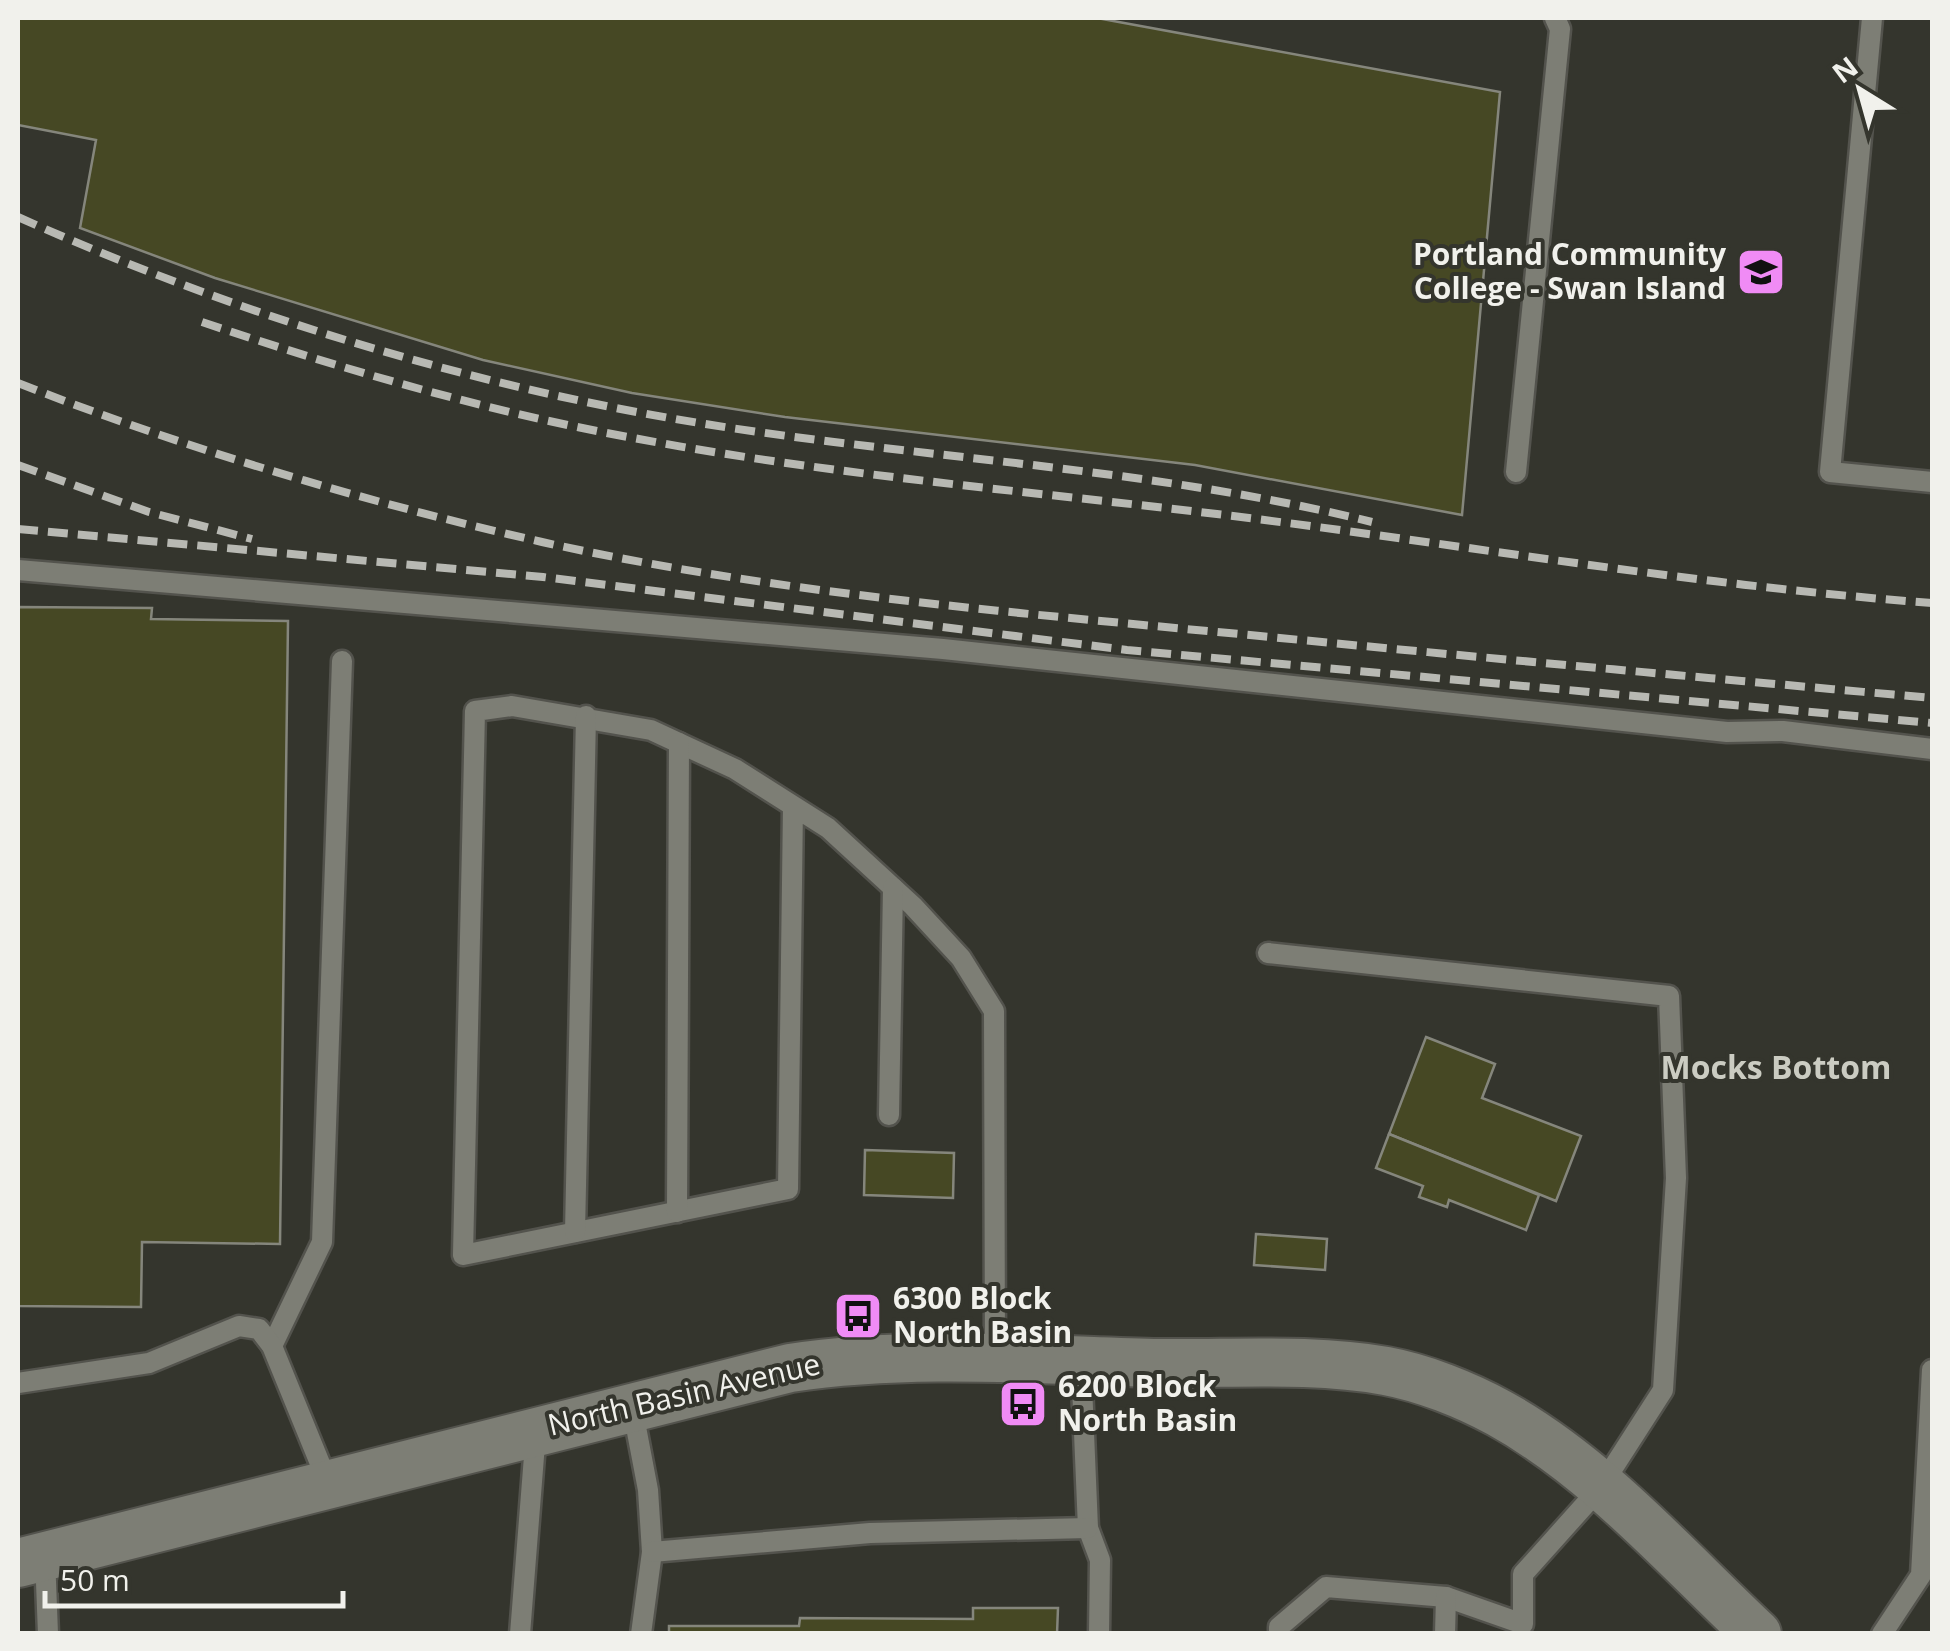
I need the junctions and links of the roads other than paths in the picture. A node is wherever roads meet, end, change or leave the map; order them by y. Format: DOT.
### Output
graph roads {
  1 [pos="1555,18"];
  2 [pos="1872,18"];
  3 [pos="1516,472"];
  4 [pos="1932,482"];
  5 [pos="18,570"];
  6 [pos="342,662"];
  7 [pos="586,716"];
  8 [pos="679,743"];
  9 [pos="1932,749"];
  10 [pos="793,806"];
  11 [pos="894,888"];
  12 [pos="1268,953"];
  13 [pos="888,1115"];
  14 [pos="677,1212"];
  15 [pos="575,1232"];
  16 [pos="272,1346"];
  17 [pos="994,1360"];
  18 [pos="1082,1361"];
  19 [pos="1932,1370"];
  20 [pos="18,1383"];
  21 [pos="632,1404"];
  22 [pos="536,1428"];
  23 [pos="328,1483"];
  24 [pos="1600,1488"];
  25 [pos="1088,1528"];
  26 [pos="652,1552"];
  27 [pos="32,1559"];
  28 [pos="1446,1597"];
  29 [pos="1528,1629"];
  30 [pos="48,1634"];
  31 [pos="520,1634"];
  32 [pos="641,1634"];
  33 [pos="1099,1634"];
  34 [pos="1279,1634"];
  35 [pos="1445,1634"];
  36 [pos="1757,1634"];
  37 [pos="1882,1634"];
  1 -- 3 [label="lane"];
  2 -- 4 [label="lane"];
  5 -- 9 [label="lane"];
  6 -- 16 [label="lane"];
  7 -- 8 [label="lane"];
  7 -- 15 [label="lane"];
  7 -- 15 [label="lane"];
  8 -- 10 [label="lane"];
  8 -- 14 [label="lane"];
  10 -- 11 [label="lane"];
  10 -- 14 [label="lane"];
  11 -- 13 [label="lane"];
  11 -- 17 [label="lane"];
  12 -- 24 [label="lane"];
  14 -- 15 [label="lane"];
  16 -- 20 [label="lane"];
  16 -- 23 [label="lane"];
  17 -- 18 [label="street, North Basin Avenue"];
  17 -- 21 [label="street, North Basin Avenue"];
  18 -- 24 [label="street, North Basin Avenue"];
  18 -- 25 [label="lane"];
  19 -- 37 [label="lane"];
  21 -- 22 [label="street, North Basin Avenue"];
  21 -- 26 [label="lane"];
  22 -- 23 [label="street, North Basin Avenue"];
  22 -- 31 [label="lane"];
  23 -- 27 [label="street, North Basin Avenue"];
  24 -- 29 [label="lane"];
  24 -- 36 [label="street, North Basin Avenue"];
  25 -- 26 [label="lane"];
  25 -- 33 [label="lane"];
  26 -- 32 [label="lane"];
  27 -- 30 [label="lane"];
  28 -- 29 [label="lane"];
  28 -- 34 [label="lane"];
  28 -- 35 [label="lane"];
}
